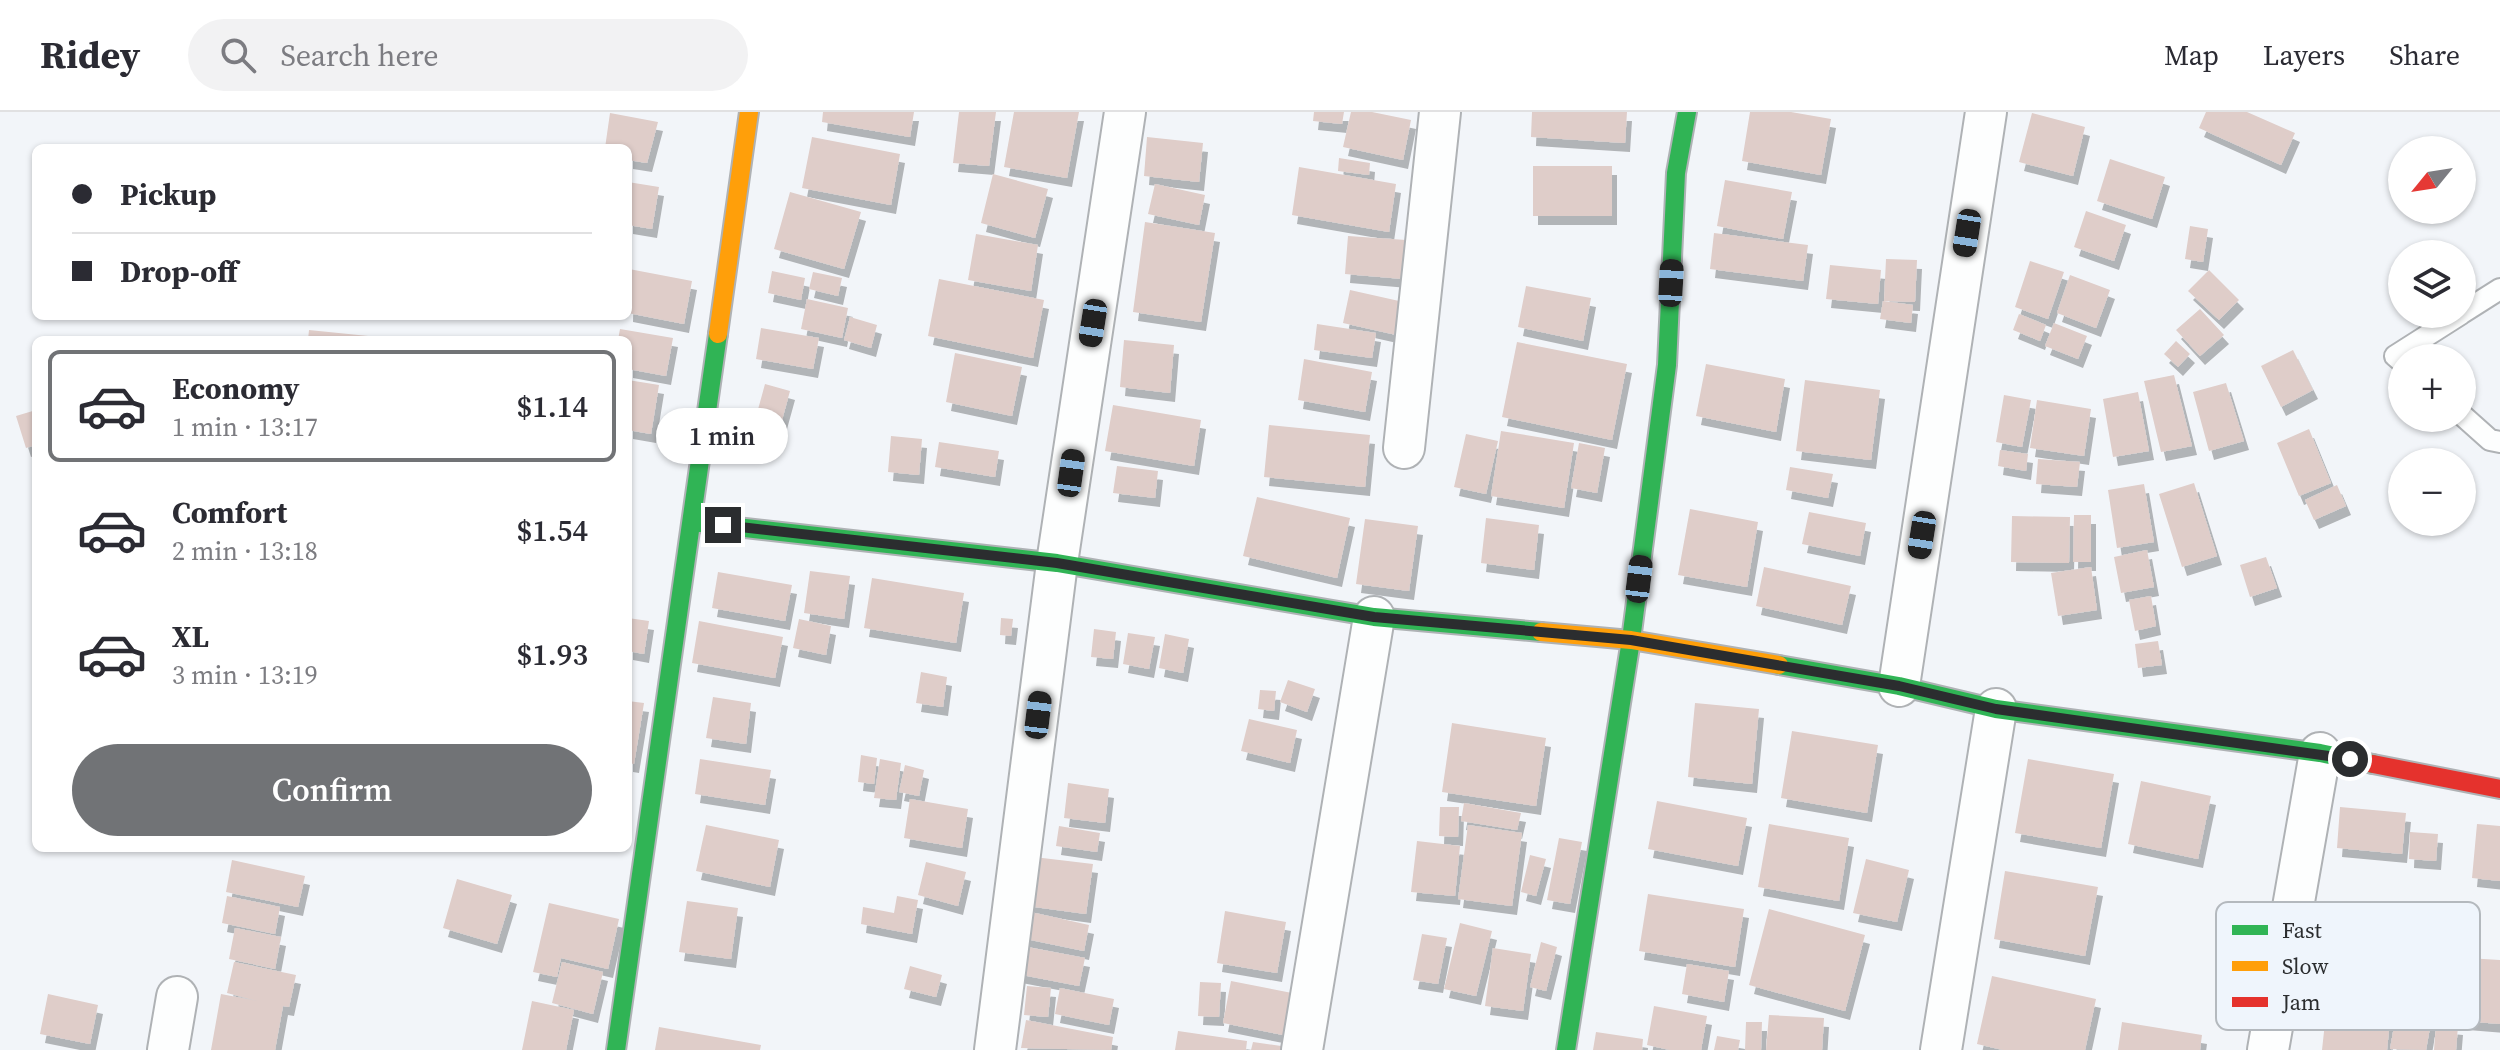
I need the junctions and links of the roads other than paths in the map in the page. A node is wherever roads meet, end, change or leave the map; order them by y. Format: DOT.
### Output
graph roads {
  1 [pos="749,112"];
  2 [pos="1125,112"];
  3 [pos="1440,112"];
  4 [pos="1687,112"];
  5 [pos="1986,112"];
  6 [pos="2500,289"];
  7 [pos="2476,304"];
  8 [pos="2439,328"];
  9 [pos="2414,344"];
  10 [pos="2476,428"];
  11 [pos="2500,442"];
  12 [pos="1404,448"];
  13 [pos="692,522"];
  14 [pos="1057,563"];
  15 [pos="1374,617"];
  16 [pos="1631,640"];
  17 [pos="1899,686"];
  18 [pos="1996,709"];
  19 [pos="2320,753"];
  20 [pos="2500,789"];
  21 [pos="2294,902"];
  22 [pos="177,997"];
  23 [pos="2272,1030"];
  24 [pos="168,1050"];
  25 [pos="616,1050"];
  26 [pos="995,1050"];
  27 [pos="1302,1050"];
  28 [pos="1566,1050"];
  29 [pos="1941,1050"];
  30 [pos="2268,1050"];
  1 -- 13 [label="street"];
  2 -- 14 [label="street"];
  3 -- 12 [label="street"];
  4 -- 16 [label="street"];
  5 -- 17 [label="street"];
  6 -- 7 [label="lane"];
  8 -- 9 [label="lane"];
  10 -- 11 [label="lane"];
  13 -- 14 [label="street"];
  13 -- 25 [label="street"];
  14 -- 15 [label="street"];
  14 -- 26 [label="street"];
  15 -- 16 [label="street"];
  15 -- 27 [label="street"];
  16 -- 17 [label="street"];
  16 -- 28 [label="street"];
  17 -- 18 [label="street"];
  18 -- 19 [label="street"];
  18 -- 29 [label="street"];
  19 -- 20 [label="street"];
  19 -- 21 [label="street"];
  22 -- 24 [label="street"];
  23 -- 30 [label="street"];
}
